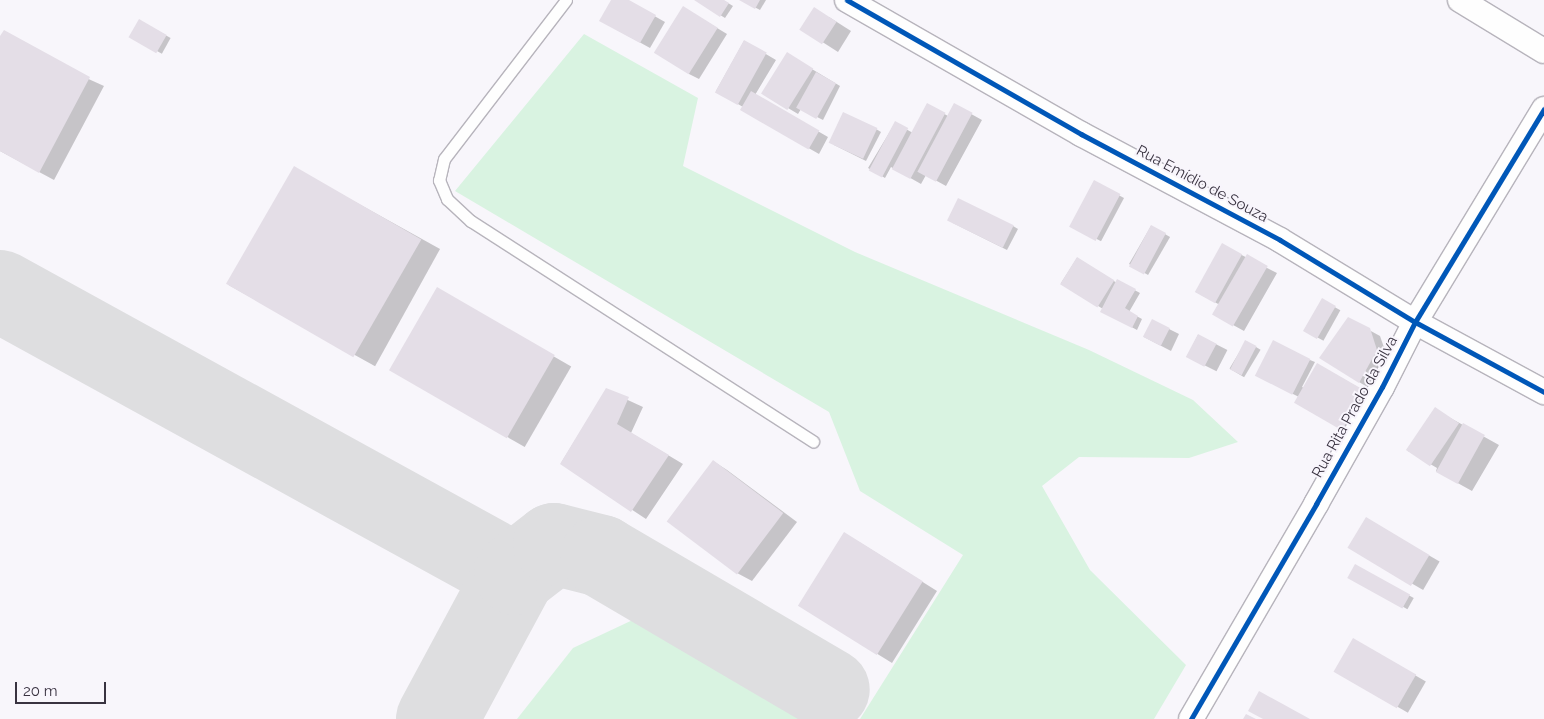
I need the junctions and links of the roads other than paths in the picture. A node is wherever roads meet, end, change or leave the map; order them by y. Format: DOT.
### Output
graph roads {
  1 [pos="566,0"];
  2 [pos="847,0"];
  3 [pos="1460,0"];
  4 [pos="1544,52"];
  5 [pos="1544,109"];
  6 [pos="1415,322"];
  7 [pos="1544,392"];
  8 [pos="813,441"];
  9 [pos="1191,719"];
  1 -- 8 [label="lane"];
  2 -- 6 [label="street, Rua Emídio de Souza"];
  3 -- 4 [label="street"];
  5 -- 6 [label="street, Rua Rita Prado da Silva"];
  6 -- 7 [label="street, Rua Emídio de Souza"];
  6 -- 9 [label="street, Rua Rita Prado da Silva"];
}
